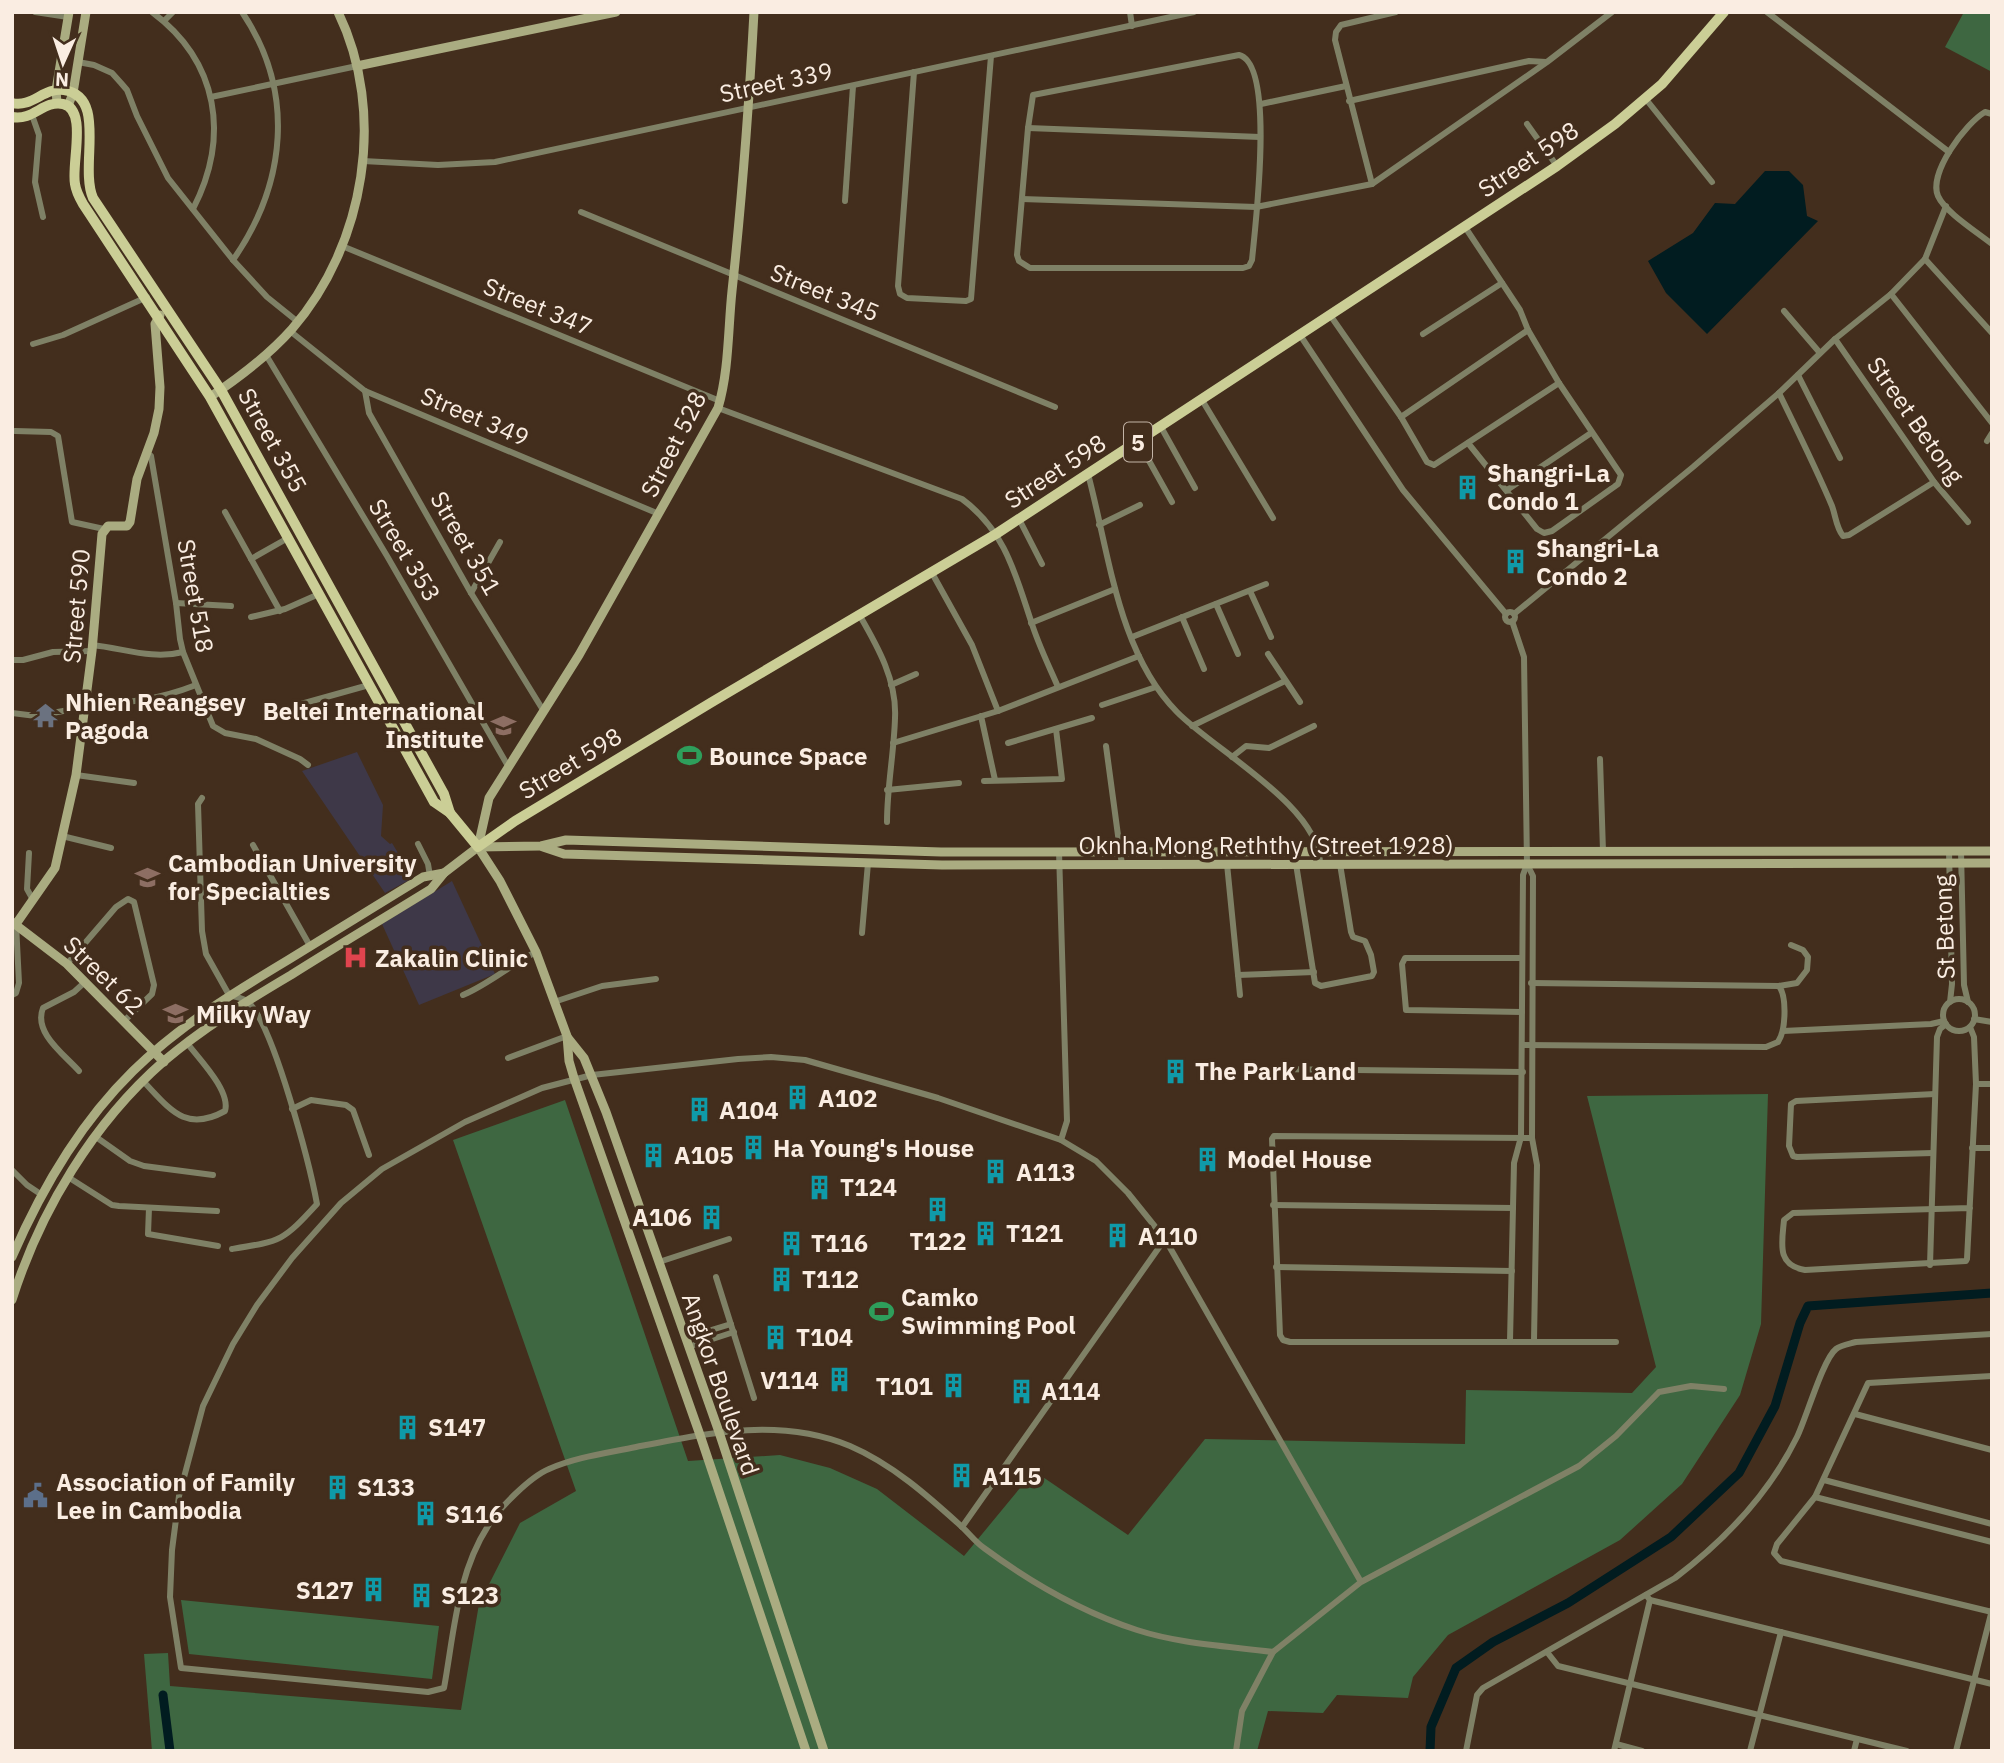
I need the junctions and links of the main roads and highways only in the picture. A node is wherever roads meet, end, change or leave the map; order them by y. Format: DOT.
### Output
graph roads {
  1 [pos="86,12"];
  2 [pos="338,12"];
  3 [pos="616,12"];
  4 [pos="754,12"];
  5 [pos="1724,12"];
  6 [pos="68,15"];
  7 [pos="357,66"];
  8 [pos="56,90"];
  9 [pos="73,93"];
  10 [pos="12,103"];
  11 [pos="63,104"];
  12 [pos="12,117"];
  13 [pos="167,309"];
  14 [pos="157,317"];
  15 [pos="221,390"];
  16 [pos="210,397"];
  17 [pos="450,813"];
  18 [pos="541,846"];
  19 [pos="478,847"];
  20 [pos="902,850"];
  21 [pos="1992,851"];
  22 [pos="902,863"];
  23 [pos="1992,863"];
  24 [pos="444,873"];
  25 [pos="14,923"];
  26 [pos="567,1036"];
  27 [pos="154,1051"];
  28 [pos="164,1062"];
  29 [pos="12,1257"];
  30 [pos="12,1300"];
  31 [pos="806,1751"];
  32 [pos="824,1751"];
  1 -- 9 [label="main road"];
  2 -- 7 [label="main road"];
  3 -- 7 [label="main road"];
  4 -- 19 [label="main road, Street 528"];
  5 -- 19 [label="main road, Street 598 / 5"];
  6 -- 8 [label="main road"];
  7 -- 15 [label="main road"];
  8 -- 9 [label="main road"];
  8 -- 10 [label="main road"];
  8 -- 11 [label="main road"];
  9 -- 11 [label="main road"];
  9 -- 13 [label="main road, Street 355"];
  11 -- 12 [label="main road"];
  11 -- 14 [label="main road, Street 355"];
  13 -- 14 [label="main road"];
  13 -- 15 [label="main road, Street 355"];
  14 -- 16 [label="main road, Street 355"];
  14 -- 25 [label="main road, Street 590"];
  15 -- 16 [label="main road"];
  15 -- 17 [label="main road, Street 355"];
  16 -- 17 [label="main road, Street 355"];
  17 -- 19 [label="main road, Street 355"];
  18 -- 19 [label="main road, Oknha Mong Reththy (Street 1928)"];
  18 -- 20 [label="main road, Oknha Mong Reththy (Street 1928)"];
  18 -- 22 [label="main road, Oknha Mong Reththy (Street 1928)"];
  19 -- 24 [label="main road"];
  19 -- 26 [label="main road, Angkor Boulevard"];
  20 -- 21 [label="main road, Oknha Mong Reththy (Street 1928)"];
  20 -- 22 [label="main road"];
  22 -- 23 [label="main road, Oknha Mong Reththy (Street 1928)"];
  24 -- 27 [label="main road"];
  24 -- 28 [label="main road"];
  25 -- 27 [label="main road, Street 62"];
  26 -- 31 [label="main road, Angkor Boulevard"];
  26 -- 32 [label="main road, Angkor Boulevard"];
  27 -- 28 [label="main road, Street 62"];
  27 -- 29 [label="main road"];
  28 -- 30 [label="main road"];
}
